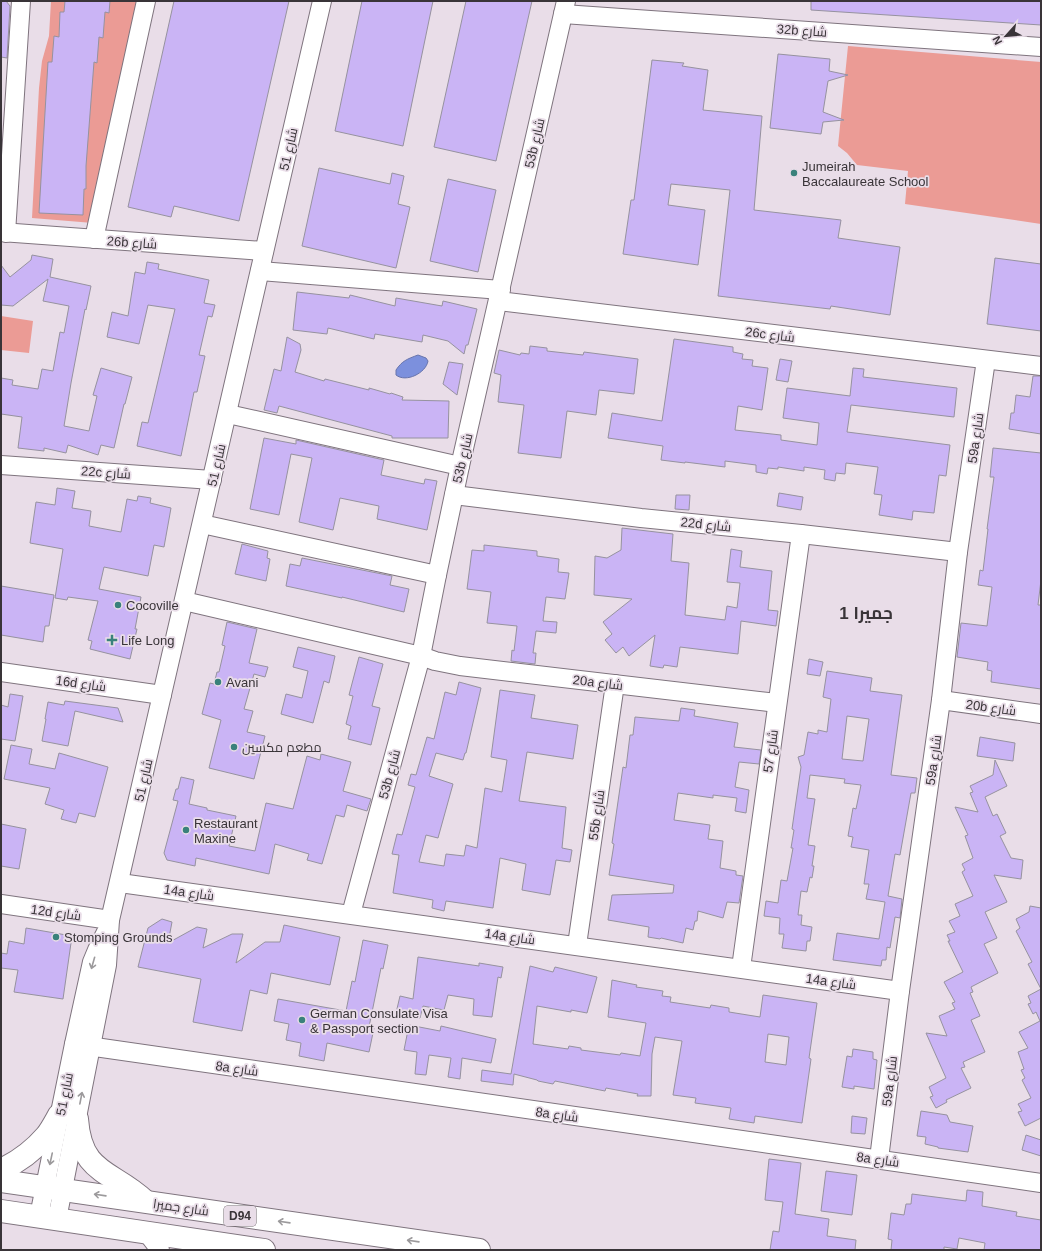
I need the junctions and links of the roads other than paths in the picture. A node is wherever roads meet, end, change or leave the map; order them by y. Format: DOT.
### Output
graph roads {
  1 [pos="21,1"];
  2 [pos="146,1"];
  3 [pos="322,1"];
  4 [pos="565,8"];
  5 [pos="1041,47"];
  6 [pos="3,233"];
  7 [pos="94,239"];
  8 [pos="264,252"];
  9 [pos="260,272"];
  10 [pos="500,295"];
  11 [pos="986,360"];
  12 [pos="1041,366"];
  13 [pos="228,414"];
  14 [pos="1,465"];
  15 [pos="460,466"];
  16 [pos="212,480"];
  17 [pos="454,495"];
  18 [pos="202,524"];
  19 [pos="801,534"];
  20 [pos="958,552"];
  21 [pos="437,575"];
  22 [pos="184,601"];
  23 [pos="421,656"];
  24 [pos="1,672"];
  25 [pos="615,684"];
  26 [pos="162,695"];
  27 [pos="941,700"];
  28 [pos="777,703"];
  29 [pos="1041,714"];
  30 [pos="120,883"];
  31 [pos="1,904"];
  32 [pos="351,914"];
  33 [pos="110,924"];
  34 [pos="577,945"];
  35 [pos="741,968"];
  36 [pos="900,991"];
  37 [pos="74,1044"];
  38 [pos="91,1046"];
  39 [pos="68,1117"];
  40 [pos="879,1159"];
  41 [pos="1,1170"];
  42 [pos="1,1181"];
  43 [pos="1041,1183"];
  44 [pos="47,1188"];
  45 [pos="1,1198"];
  46 [pos="146,1202"];
  47 [pos="1,1211"];
  48 [pos="207,1211"];
  49 [pos="56,1219"];
  50 [pos="147,1233"];
  51 [pos="197,1246"];
  52 [pos="160,1250"];
  53 [pos="264,1250"];
  54 [pos="479,1250"];
  1 -- 6 [label="street"];
  2 -- 7 [label="street"];
  3 -- 8 [label="street, شارع 51"];
  4 -- 5 [label="street, 32b شارع"];
  4 -- 10 [label="street, 53b شارع"];
  6 -- 7 [label="street, 26b شارع"];
  7 -- 8 [label="street, 26b شارع"];
  8 -- 9 [label="street, شارع 51"];
  9 -- 10 [label="street, 26c شارع"];
  9 -- 13 [label="street, شارع 51"];
  10 -- 11 [label="street, 26c شارع"];
  10 -- 15 [label="street, 53b شارع"];
  11 -- 12 [label="street, 26c شارع"];
  11 -- 20 [label="street, 59a شارع"];
  13 -- 15 [label="street"];
  13 -- 16 [label="street, شارع 51"];
  14 -- 16 [label="street, 22c شارع"];
  15 -- 17 [label="street, 53b شارع"];
  16 -- 18 [label="street, شارع 51"];
  17 -- 19 [label="street, 22d شارع"];
  17 -- 21 [label="street, 53b شارع"];
  18 -- 21 [label="street"];
  18 -- 22 [label="street, شارع 51"];
  19 -- 20 [label="street, 22d شارع"];
  19 -- 28 [label="street, شارع 57"];
  20 -- 27 [label="street, 59a شارع"];
  21 -- 23 [label="street, 53b شارع"];
  22 -- 23 [label="street, 20a شارع"];
  22 -- 26 [label="street, شارع 51"];
  23 -- 25 [label="street, 20a شارع"];
  23 -- 32 [label="street, 53b شارع"];
  24 -- 26 [label="street, 16d شارع"];
  25 -- 28 [label="street, 20a شارع"];
  25 -- 34 [label="street, 55b شارع"];
  26 -- 30 [label="street, شارع 51"];
  27 -- 29 [label="street, 20b شارع"];
  27 -- 36 [label="street, 59a شارع"];
  28 -- 35 [label="street, شارع 57"];
  30 -- 32 [label="street, 14a شارع"];
  30 -- 33 [label="street, شارع 51"];
  31 -- 33 [label="street, 12d شارع"];
  32 -- 34 [label="street, 14a شارع"];
  33 -- 37 [label="street, شارع 51, one-way"];
  33 -- 38 [label="street, شارع 51"];
  34 -- 35 [label="street, 14a شارع"];
  35 -- 36 [label="street, 14a شارع"];
  36 -- 40 [label="street, 59a شارع"];
  37 -- 38 [label="street, 8a شارع"];
  37 -- 39 [label="street, شارع 51"];
  39 -- 38 [label="street, شارع 51, one-way"];
  38 -- 40 [label="street, 8a شارع"];
  39 -- 41 [label="main road"];
  39 -- 44 [label="street, شارع 51"];
  39 -- 46 [label="main road"];
  40 -- 43 [label="street, 8a شارع"];
  42 -- 44 [label="main road, شارع جميرا / D94"];
  44 -- 45 [label="main road"];
  46 -- 44 [label="main road, شارع جميرا / D94, one-way"];
  44 -- 49 [label="street, شارع 51"];
  46 -- 48 [label="main road, شارع جميرا / D94"];
  47 -- 49 [label="main road, D94"];
  48 -- 49 [label="main road"];
  54 -- 48 [label="main road, شارع جميرا / D94, one-way"];
  49 -- 50 [label="main road, D94"];
  50 -- 51 [label="main road, D94"];
  50 -- 52 [label="street"];
  51 -- 53 [label="main road, D94"];
}
